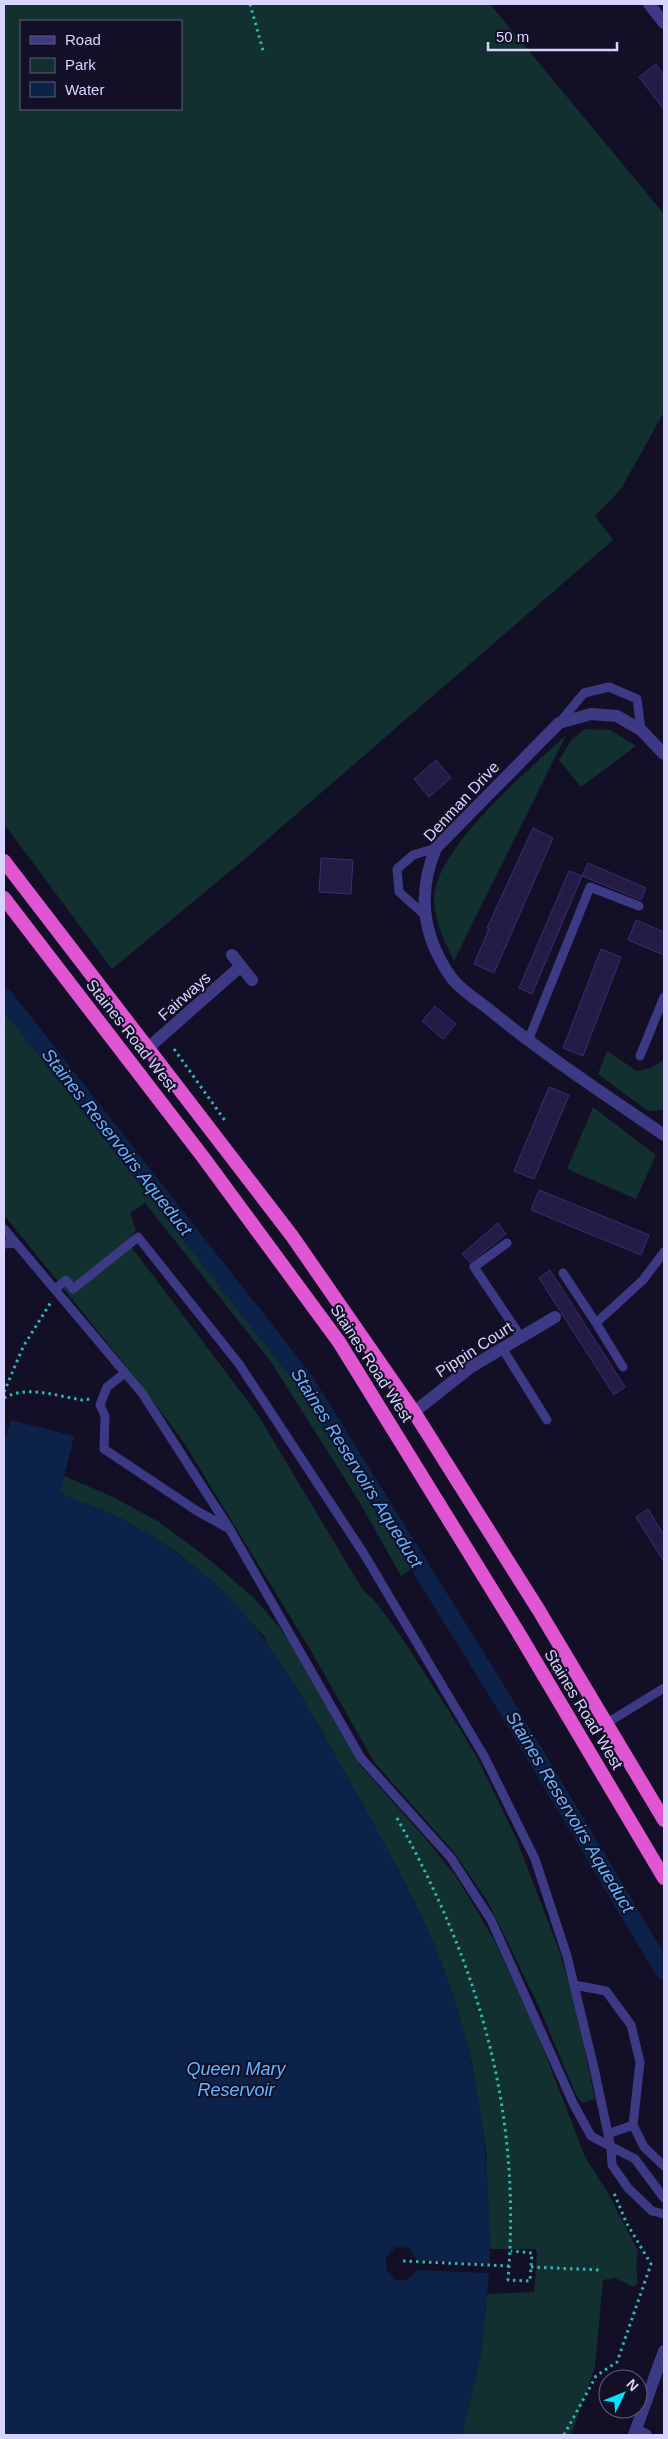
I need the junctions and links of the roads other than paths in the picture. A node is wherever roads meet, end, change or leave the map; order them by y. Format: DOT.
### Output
graph roads {
  1 [pos="649,4"];
  2 [pos="664,23"];
  3 [pos="559,723"];
  4 [pos="641,730"];
  5 [pos="664,754"];
  6 [pos="436,848"];
  7 [pos="4,861"];
  8 [pos="4,898"];
  9 [pos="640,906"];
  10 [pos="426,916"];
  11 [pos="232,955"];
  12 [pos="241,966"];
  13 [pos="252,980"];
  14 [pos="664,997"];
  15 [pos="528,1041"];
  16 [pos="148,1048"];
  17 [pos="640,1056"];
  18 [pos="664,1135"];
  19 [pos="4,1228"];
  20 [pos="15,1243"];
  21 [pos="507,1243"];
  22 [pos="4,1244"];
  23 [pos="664,1253"];
  24 [pos="563,1273"];
  25 [pos="56,1291"];
  26 [pos="555,1317"];
  27 [pos="596,1323"];
  28 [pos="521,1337"];
  29 [pos="502,1348"];
  30 [pos="623,1368"];
  31 [pos="125,1373"];
  32 [pos="414,1412"];
  33 [pos="547,1420"];
  34 [pos="229,1528"];
  35 [pos="664,1688"];
  36 [pos="607,1722"];
  37 [pos="664,1820"];
  38 [pos="664,1878"];
  39 [pos="574,1985"];
  40 [pos="633,2125"];
  41 [pos="608,2134"];
  42 [pos="611,2148"];
  43 [pos="664,2166"];
  44 [pos="664,2197"];
  45 [pos="664,2214"];
  46 [pos="664,2351"];
  47 [pos="639,2434"];
  1 -- 2 [label="street"];
  3 -- 4 [label="street, Denman Drive"];
  3 -- 4 [label="lane"];
  3 -- 6 [label="street, Denman Drive"];
  4 -- 5 [label="street, Denman Drive"];
  6 -- 10 [label="street, Denman Drive"];
  6 -- 10 [label="lane"];
  7 -- 16 [label="highway, Staines Road West"];
  8 -- 38 [label="highway, Staines Road West"];
  9 -- 15 [label="lane"];
  10 -- 15 [label="street, Denman Drive"];
  11 -- 12 [label="street"];
  12 -- 13 [label="street"];
  12 -- 16 [label="street, Fairways"];
  14 -- 17 [label="lane"];
  15 -- 18 [label="street, Denman Drive"];
  16 -- 32 [label="highway, Staines Road West"];
  19 -- 20 [label="lane"];
  20 -- 22 [label="lane"];
  20 -- 25 [label="lane"];
  21 -- 28 [label="lane"];
  23 -- 27 [label="lane"];
  24 -- 27 [label="lane"];
  25 -- 31 [label="lane"];
  25 -- 39 [label="lane"];
  26 -- 28 [label="street, Pippin Court"];
  27 -- 30 [label="lane"];
  28 -- 29 [label="street, Pippin Court"];
  29 -- 32 [label="street, Pippin Court"];
  29 -- 33 [label="lane"];
  31 -- 34 [label="lane"];
  31 -- 34 [label="lane"];
  32 -- 36 [label="highway, Staines Road West"];
  34 -- 42 [label="lane"];
  35 -- 36 [label="lane"];
  36 -- 37 [label="highway, Staines Road West"];
  39 -- 40 [label="lane"];
  39 -- 41 [label="lane"];
  40 -- 41 [label="lane"];
  40 -- 43 [label="lane"];
  41 -- 42 [label="lane"];
  42 -- 44 [label="lane"];
  42 -- 45 [label="lane"];
  46 -- 47 [label="street"];
}
